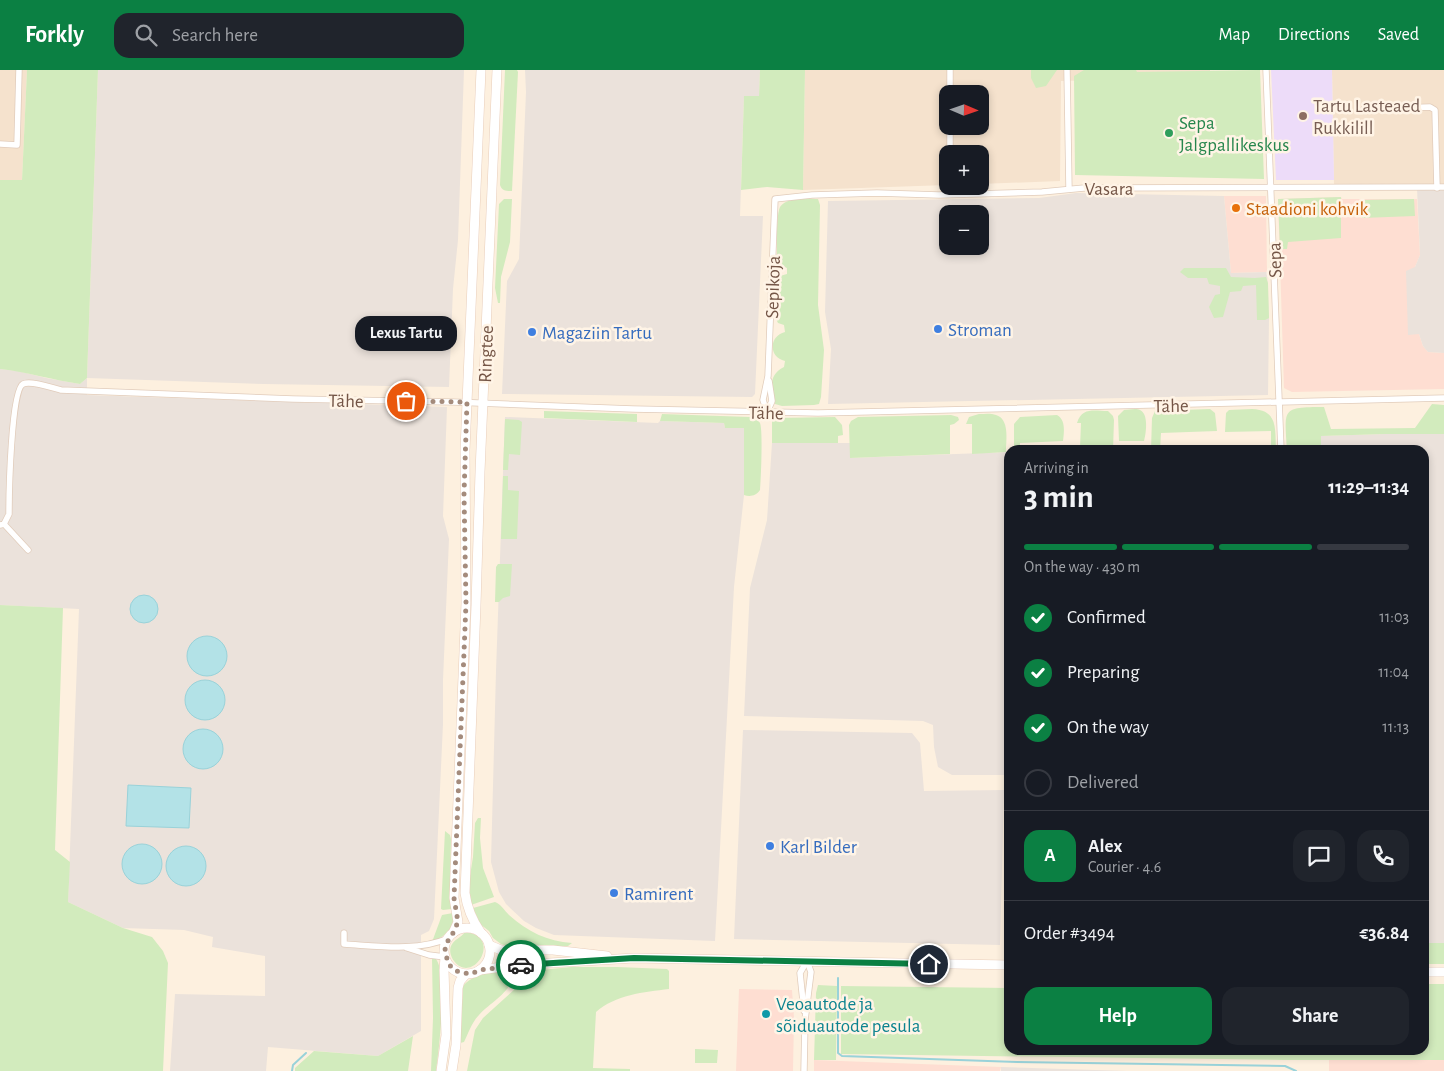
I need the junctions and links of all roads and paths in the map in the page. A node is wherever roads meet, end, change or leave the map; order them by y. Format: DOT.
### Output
graph roads {
  1 [pos="19,70"];
  2 [pos="481,70"];
  3 [pos="497,70"];
  4 [pos="950,70"];
  5 [pos="1067,70"];
  6 [pos="1266,70"];
  7 [pos="950,85"];
  8 [pos="1364,109"];
  9 [pos="0,144"];
  10 [pos="1068,188"];
  11 [pos="1271,188"];
  12 [pos="1441,188"];
  13 [pos="989,193"];
  14 [pos="939,194"];
  15 [pos="775,199"];
  16 [pos="1444,398"];
  17 [pos="1279,401"];
  18 [pos="467,402"];
  19 [pos="482,403"];
  20 [pos="767,412"];
  21 [pos="1282,445"];
  22 [pos="2,524"];
  23 [pos="28,550"];
  24 [pos="344,932"];
  25 [pos="481,933"];
  26 [pos="451,936"];
  27 [pos="489,945"];
  28 [pos="401,946"];
  29 [pos="445,957"];
  30 [pos="634,958"];
  31 [pos="807,962"];
  32 [pos="1004,965"];
  33 [pos="480,970"];
  34 [pos="1429,972"];
  35 [pos="1444,972"];
  36 [pos="466,974"];
  37 [pos="805,1020"];
  38 [pos="441,1071"];
  39 [pos="452,1071"];
  40 [pos="804,1071"];
  1 -- 9 [label="street"];
  2 -- 18 [label="main road, Ringtee"];
  3 -- 19 [label="main road, Ringtee"];
  4 -- 7 [label="street"];
  5 -- 10 [label="street"];
  6 -- 11 [label="street, Sepa"];
  8 -- 12 [label="street"];
  10 -- 11 [label="street, Vasara"];
  10 -- 13 [label="street, Vasara"];
  11 -- 12 [label="street, Vasara"];
  11 -- 17 [label="street, Sepa"];
  14 -- 15 [label="street, Vasara"];
  15 -- 20 [label="street, Sepikoja"];
  16 -- 17 [label="street, Tähe"];
  17 -- 20 [label="street, Tähe"];
  17 -- 21 [label="street, Sepa"];
  18 -- 19 [label="street, Tähe"];
  18 -- 22 [label="street, Tähe"];
  18 -- 26 [label="main road, Ringtee"];
  19 -- 20 [label="street, Tähe"];
  19 -- 25 [label="main road, Ringtee"];
  22 -- 23 [label="street"];
  24 -- 28 [label="street"];
  25 -- 26 [label="main road"];
  25 -- 27 [label="main road"];
  26 -- 28 [label="street"];
  26 -- 29 [label="main road"];
  27 -- 30 [label="main road"];
  27 -- 33 [label="main road"];
  28 -- 29 [label="street"];
  29 -- 36 [label="main road"];
  29 -- 38 [label="main road"];
  30 -- 31 [label="main road"];
  30 -- 33 [label="main road"];
  31 -- 32 [label="main road"];
  31 -- 37 [label="street"];
  31 -- 37 [label="street"];
  33 -- 36 [label="main road"];
  34 -- 35 [label="main road"];
  36 -- 39 [label="main road"];
  37 -- 40 [label="street"];
}
